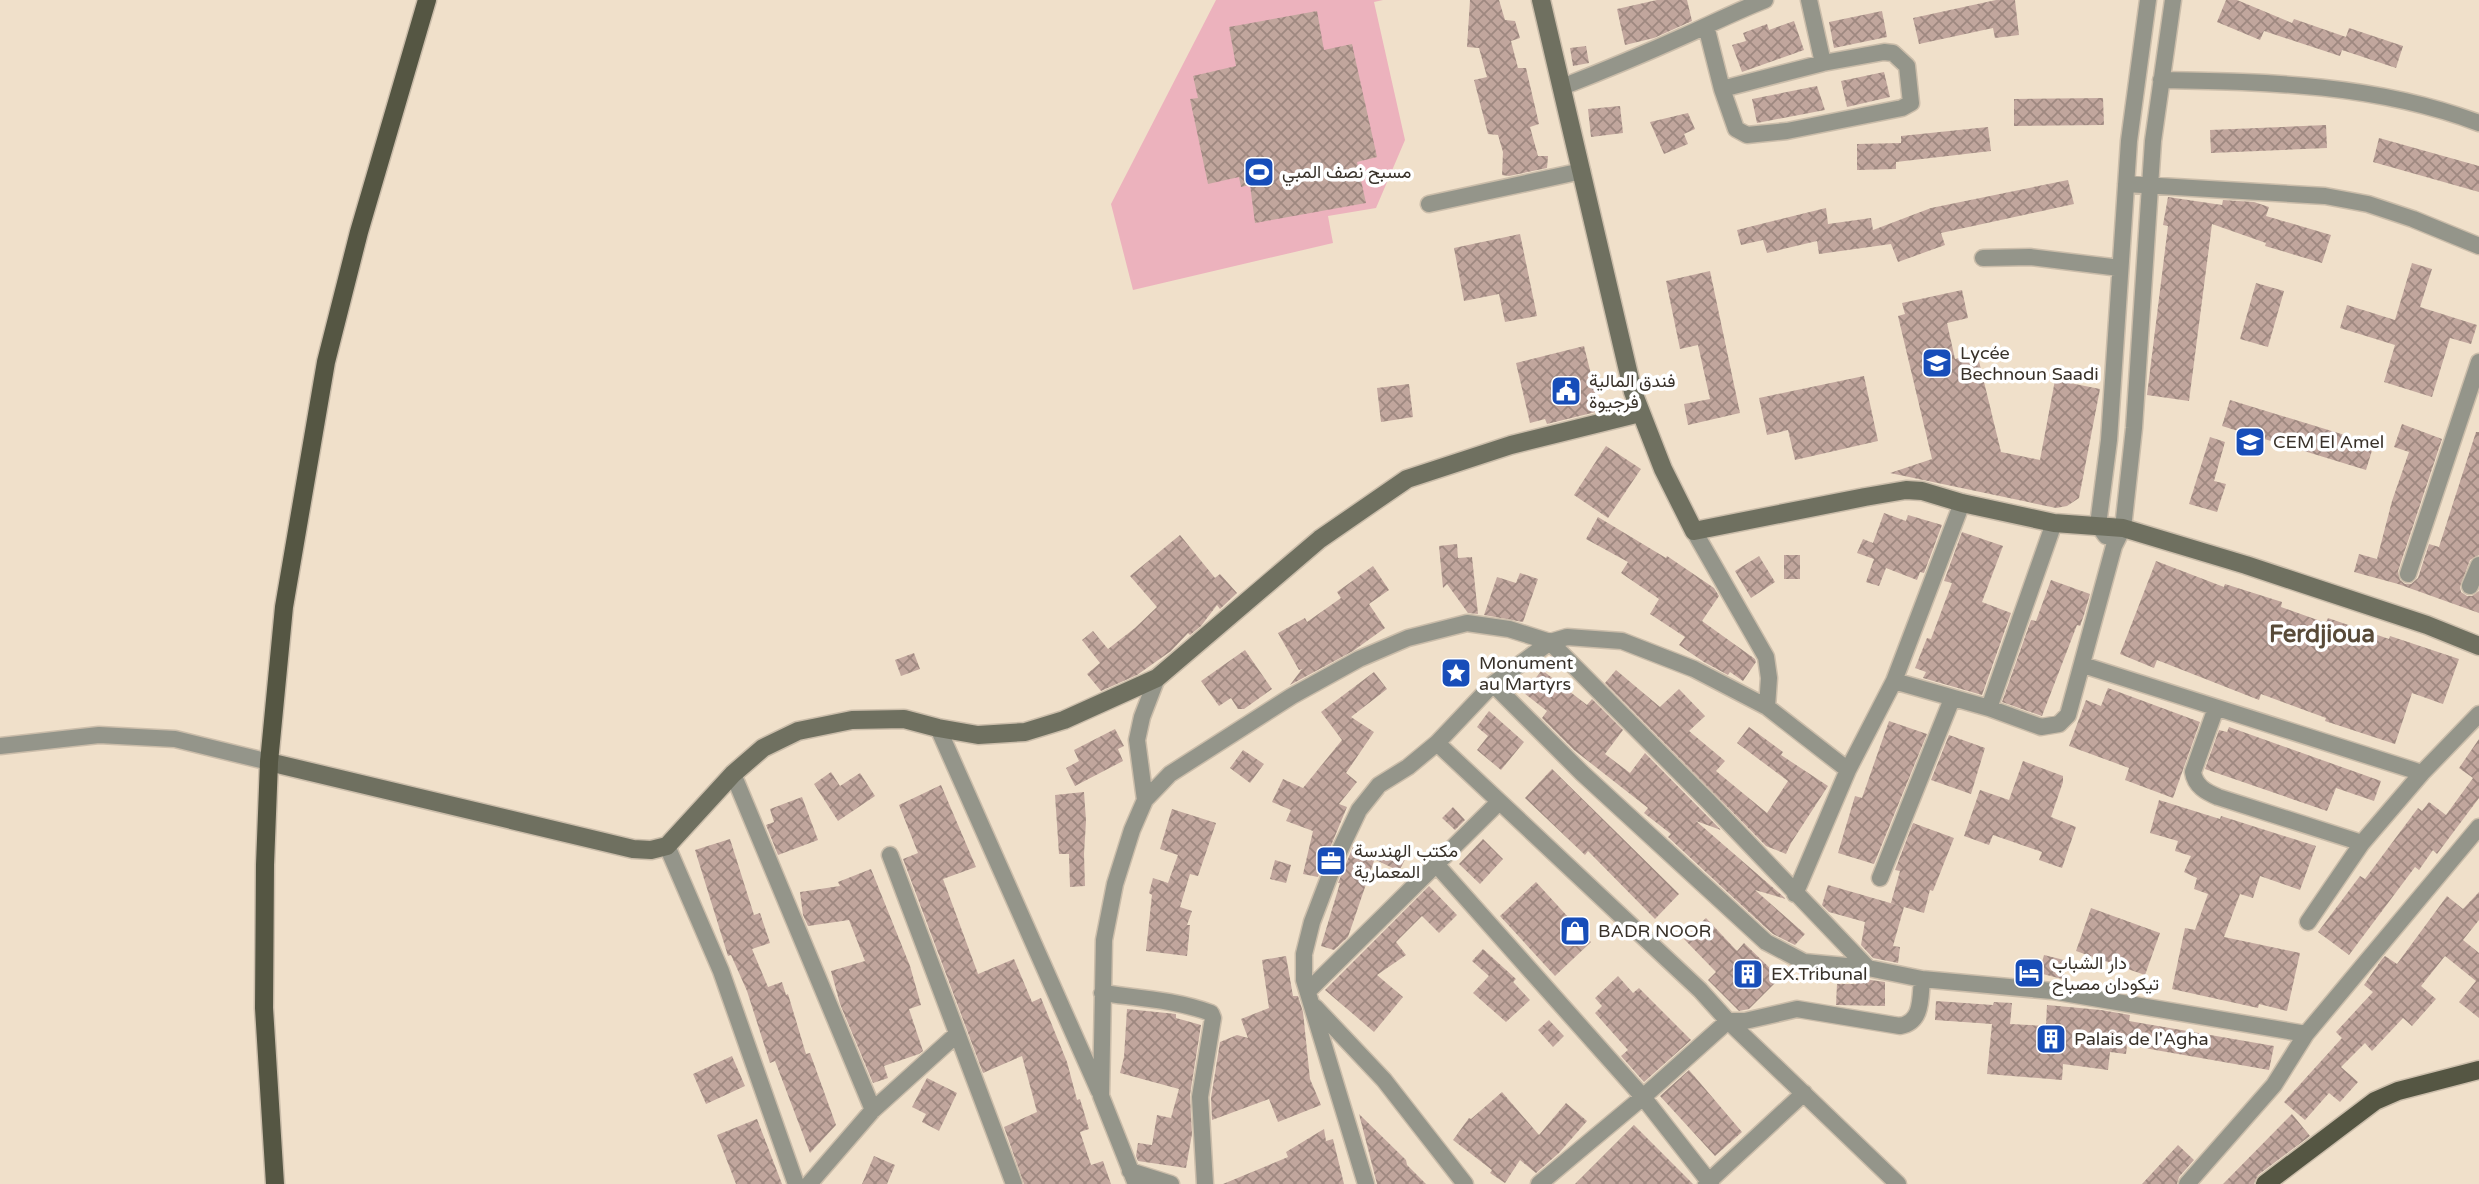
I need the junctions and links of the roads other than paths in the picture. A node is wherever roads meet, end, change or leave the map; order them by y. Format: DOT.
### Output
graph roads {
  1 [pos="428,0"];
  2 [pos="1541,0"];
  3 [pos="1765,0"];
  4 [pos="1809,0"];
  5 [pos="2148,0"];
  6 [pos="2173,0"];
  7 [pos="1728,6"];
  8 [pos="1706,26"];
  9 [pos="1823,63"];
  10 [pos="2161,80"];
  11 [pos="1562,87"];
  12 [pos="1722,89"];
  13 [pos="2479,123"];
  14 [pos="1582,171"];
  15 [pos="2126,184"];
  16 [pos="2149,186"];
  17 [pos="1429,204"];
  18 [pos="2479,246"];
  19 [pos="1983,258"];
  20 [pos="2120,268"];
  21 [pos="2478,371"];
  22 [pos="1640,414"];
  23 [pos="1962,503"];
  24 [pos="2054,523"];
  25 [pos="2098,526"];
  26 [pos="2123,528"];
  27 [pos="1695,531"];
  28 [pos="2114,546"];
  29 [pos="2479,565"];
  30 [pos="2408,574"];
  31 [pos="2470,586"];
  32 [pos="1550,642"];
  33 [pos="2479,646"];
  34 [pos="2083,665"];
  35 [pos="1157,678"];
  36 [pos="1894,681"];
  37 [pos="1493,684"];
  38 [pos="1952,699"];
  39 [pos="1767,707"];
  40 [pos="1989,708"];
  41 [pos="2216,708"];
  42 [pos="2479,714"];
  43 [pos="938,728"];
  44 [pos="1437,743"];
  45 [pos="0,746"];
  46 [pos="269,762"];
  47 [pos="1848,770"];
  48 [pos="2422,773"];
  49 [pos="733,774"];
  50 [pos="1145,800"];
  51 [pos="1498,803"];
  52 [pos="2479,827"];
  53 [pos="2362,843"];
  54 [pos="667,846"];
  55 [pos="890,855"];
  56 [pos="1435,863"];
  57 [pos="1880,878"];
  58 [pos="1796,894"];
  59 [pos="2308,922"];
  60 [pos="1868,968"];
  61 [pos="1922,979"];
  62 [pos="1102,993"];
  63 [pos="1310,998"];
  64 [pos="1728,1021"];
  65 [pos="957,1034"];
  66 [pos="2306,1034"];
  67 [pos="2477,1072"];
  68 [pos="1804,1093"];
  69 [pos="1101,1096"];
  70 [pos="1643,1097"];
  71 [pos="873,1110"];
  72 [pos="1133,1177"];
  73 [pos="1709,1183"];
  74 [pos="275,1184"];
  75 [pos="796,1184"];
  76 [pos="809,1184"];
  77 [pos="1014,1184"];
  78 [pos="1171,1184"];
  79 [pos="1205,1184"];
  80 [pos="1366,1184"];
  81 [pos="1465,1184"];
  82 [pos="1539,1184"];
  83 [pos="1898,1184"];
  84 [pos="2188,1184"];
  85 [pos="2265,1184"];
  1 -- 46 [label="main road"];
  2 -- 11 [label="main road"];
  3 -- 7 [label="street"];
  4 -- 9 [label="street"];
  5 -- 15 [label="street"];
  6 -- 10 [label="street"];
  7 -- 8 [label="street"];
  8 -- 11 [label="street"];
  8 -- 12 [label="street"];
  9 -- 12 [label="street"];
  9 -- 12 [label="street"];
  10 -- 13 [label="street"];
  10 -- 16 [label="street"];
  11 -- 14 [label="main road"];
  14 -- 17 [label="street"];
  14 -- 22 [label="main road"];
  15 -- 16 [label="street"];
  15 -- 20 [label="street"];
  16 -- 18 [label="street"];
  16 -- 26 [label="street"];
  19 -- 20 [label="street"];
  20 -- 25 [label="street"];
  21 -- 30 [label="street"];
  22 -- 27 [label="main road"];
  22 -- 35 [label="main road"];
  23 -- 24 [label="main road"];
  23 -- 27 [label="main road"];
  23 -- 36 [label="street"];
  24 -- 25 [label="main road"];
  24 -- 40 [label="street"];
  25 -- 26 [label="main road"];
  25 -- 28 [label="street"];
  26 -- 28 [label="street"];
  26 -- 33 [label="main road"];
  27 -- 39 [label="street"];
  28 -- 34 [label="street"];
  29 -- 31 [label="street"];
  32 -- 37 [label="street"];
  32 -- 39 [label="street"];
  32 -- 50 [label="street"];
  32 -- 58 [label="street"];
  34 -- 40 [label="street"];
  34 -- 41 [label="street"];
  35 -- 43 [label="main road"];
  35 -- 50 [label="street"];
  36 -- 38 [label="street"];
  36 -- 47 [label="street"];
  37 -- 44 [label="street"];
  37 -- 60 [label="street"];
  38 -- 40 [label="street"];
  38 -- 57 [label="street"];
  39 -- 47 [label="street"];
  41 -- 48 [label="street"];
  41 -- 53 [label="street"];
  42 -- 48 [label="street"];
  43 -- 49 [label="main road"];
  43 -- 69 [label="street"];
  44 -- 51 [label="street"];
  44 -- 63 [label="street"];
  45 -- 46 [label="street"];
  46 -- 54 [label="main road"];
  46 -- 74 [label="main road"];
  47 -- 58 [label="street"];
  48 -- 53 [label="street"];
  49 -- 54 [label="main road"];
  49 -- 71 [label="street"];
  50 -- 62 [label="street"];
  51 -- 56 [label="street"];
  51 -- 64 [label="street"];
  52 -- 66 [label="street"];
  53 -- 59 [label="street"];
  54 -- 75 [label="street"];
  55 -- 65 [label="street"];
  56 -- 63 [label="street"];
  56 -- 70 [label="street"];
  58 -- 60 [label="street"];
  60 -- 61 [label="street"];
  61 -- 64 [label="street"];
  61 -- 66 [label="street"];
  62 -- 69 [label="street"];
  62 -- 79 [label="street"];
  63 -- 80 [label="street"];
  63 -- 81 [label="street"];
  64 -- 68 [label="street"];
  64 -- 70 [label="street"];
  65 -- 71 [label="street"];
  65 -- 77 [label="street"];
  66 -- 84 [label="street"];
  67 -- 85 [label="main road"];
  68 -- 73 [label="street"];
  68 -- 83 [label="street"];
  69 -- 72 [label="street"];
  70 -- 73 [label="street"];
  70 -- 82 [label="street"];
  71 -- 76 [label="street"];
  72 -- 78 [label="street"];
}
